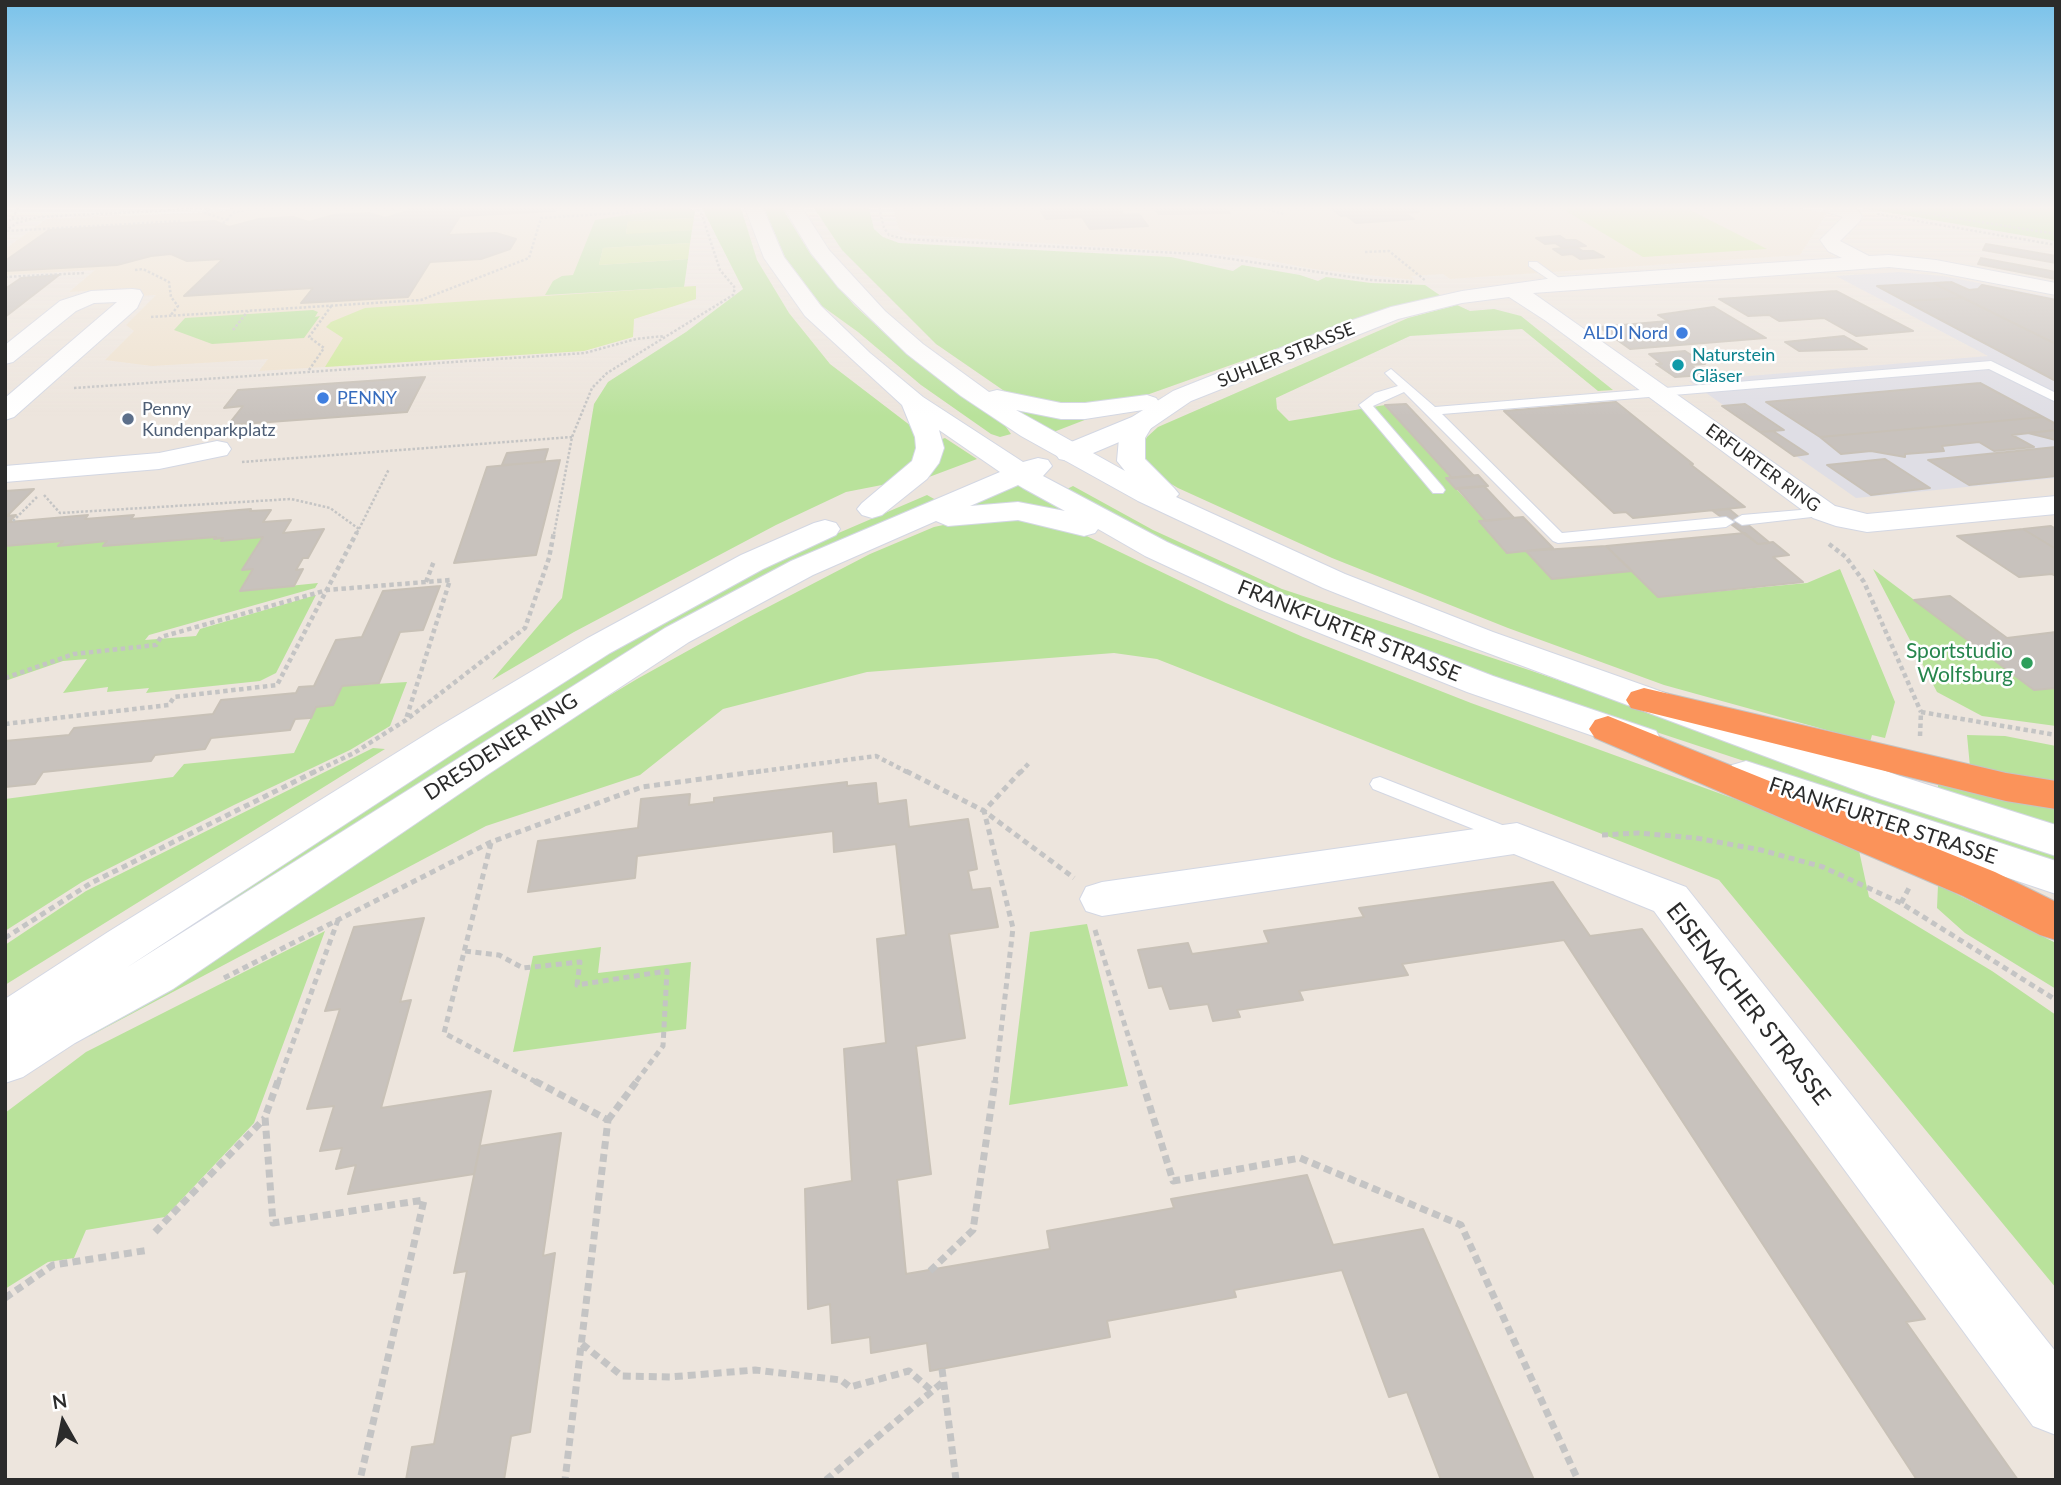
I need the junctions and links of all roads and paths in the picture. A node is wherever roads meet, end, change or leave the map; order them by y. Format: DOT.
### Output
graph roads {
  1 [pos="479,277"];
  2 [pos="726,277"];
  3 [pos="788,277"];
  4 [pos="841,277"];
  5 [pos="1353,277"];
  6 [pos="1423,277"];
  7 [pos="1553,277"];
  8 [pos="1644,277"];
  9 [pos="1992,277"];
  10 [pos="1562,283"];
  11 [pos="1512,289"];
  12 [pos="2056,289"];
  13 [pos="332,305"];
  14 [pos="249,310"];
  15 [pos="110,319"];
  16 [pos="233,330"];
  17 [pos="668,335"];
  18 [pos="5,357"];
  19 [pos="466,361"];
  20 [pos="466,369"];
  21 [pos="309,370"];
  22 [pos="1391,373"];
  23 [pos="5,381"];
  24 [pos="1406,387"];
  25 [pos="31,390"];
  26 [pos="970,391"];
  27 [pos="1660,393"];
  28 [pos="2056,398"];
  29 [pos="914,402"];
  30 [pos="1432,411"];
  31 [pos="5,412"];
  32 [pos="1144,413"];
  33 [pos="572,437"];
  34 [pos="1058,447"];
  35 [pos="216,449"];
  36 [pos="1009,467"];
  37 [pos="389,469"];
  38 [pos="5,474"];
  39 [pos="1438,491"];
  40 [pos="41,492"];
  41 [pos="2056,505"];
  42 [pos="1183,512"];
  43 [pos="1835,516"];
  44 [pos="883,518"];
  45 [pos="1742,520"];
  46 [pos="1726,522"];
  47 [pos="359,529"];
  48 [pos="1156,549"];
  49 [pos="434,561"];
  50 [pos="426,582"];
  51 [pos="327,590"];
  52 [pos="5,678"];
  53 [pos="1644,700"];
  54 [pos="1921,712"];
  55 [pos="406,720"];
  56 [pos="5,724"];
  57 [pos="1608,729"];
  58 [pos="2056,735"];
  59 [pos="1920,747"];
  60 [pos="1030,764"];
  61 [pos="1380,784"];
  62 [pos="2056,794"];
  63 [pos="984,811"];
  64 [pos="1598,835"];
  65 [pos="1517,838"];
  66 [pos="2056,841"];
  67 [pos="491,842"];
  68 [pos="2056,878"];
  69 [pos="1097,910"];
  70 [pos="2056,922"];
  71 [pos="5,938"];
  72 [pos="464,951"];
  73 [pos="2056,1000"];
  74 [pos="5,1026"];
  75 [pos="5,1061"];
  76 [pos="265,1118"];
  77 [pos="608,1120"];
  78 [pos="155,1232"];
  79 [pos="149,1250"];
  80 [pos="930,1270"];
  81 [pos="5,1297"];
  82 [pos="581,1344"];
  83 [pos="942,1369"];
  84 [pos="943,1382"];
  85 [pos="932,1391"];
  86 [pos="2056,1403"];
  87 [pos="360,1480"];
  88 [pos="565,1480"];
  89 [pos="826,1480"];
  90 [pos="956,1480"];
  91 [pos="1578,1480"];
  1 -- 13 [label="path"];
  2 -- 17 [label="path"];
  3 -- 29 [label="street, FRANKFURTER STRASSE"];
  4 -- 26 [label="street, FRANKFURTER STRASSE"];
  5 -- 6 [label="path"];
  7 -- 10 [label="lane"];
  8 -- 10 [label="street, SUHLER STRASSE"];
  9 -- 12 [label="street, SUHLER STRASSE"];
  10 -- 11 [label="street, SUHLER STRASSE"];
  11 -- 27 [label="street, ERFURTER RING"];
  11 -- 32 [label="street, SUHLER STRASSE"];
  13 -- 14 [label="path"];
  13 -- 21 [label="path"];
  14 -- 15 [label="path"];
  14 -- 16 [label="path"];
  15 -- 18 [label="street"];
  15 -- 25 [label="street"];
  17 -- 19 [label="path"];
  17 -- 33 [label="path"];
  19 -- 20 [label="path"];
  19 -- 21 [label="path"];
  21 -- 25 [label="path"];
  22 -- 24 [label="lane"];
  23 -- 25 [label="street"];
  24 -- 30 [label="lane"];
  24 -- 39 [label="lane"];
  25 -- 31 [label="street"];
  26 -- 32 [label="street"];
  26 -- 34 [label="street, FRANKFURTER STRASSE"];
  27 -- 28 [label="lane"];
  27 -- 30 [label="lane"];
  27 -- 43 [label="street, ERFURTER RING"];
  29 -- 36 [label="street, FRANKFURTER STRASSE"];
  29 -- 44 [label="street"];
  30 -- 46 [label="lane"];
  32 -- 34 [label="street, SUHLER STRASSE"];
  32 -- 42 [label="street"];
  33 -- 35 [label="path"];
  33 -- 55 [label="path"];
  34 -- 36 [label="street, SUHLER STRASSE"];
  34 -- 42 [label="street, FRANKFURTER STRASSE"];
  35 -- 38 [label="street"];
  36 -- 44 [label="street, DRESDENER RING"];
  36 -- 48 [label="street, FRANKFURTER STRASSE"];
  37 -- 47 [label="path"];
  40 -- 47 [label="path"];
  41 -- 43 [label="street, ERFURTER RING"];
  42 -- 53 [label="street, FRANKFURTER STRASSE"];
  43 -- 45 [label="lane"];
  43 -- 54 [label="path"];
  44 -- 48 [label="street"];
  44 -- 74 [label="street, DRESDENER RING"];
  44 -- 75 [label="street, DRESDENER RING"];
  47 -- 51 [label="path"];
  48 -- 57 [label="street, FRANKFURTER STRASSE"];
  49 -- 50 [label="path"];
  50 -- 51 [label="path"];
  50 -- 55 [label="path"];
  51 -- 52 [label="path"];
  51 -- 56 [label="path"];
  53 -- 62 [label="highway"];
  53 -- 66 [label="street, FRANKFURTER STRASSE"];
  54 -- 58 [label="path"];
  54 -- 59 [label="path"];
  55 -- 71 [label="path"];
  57 -- 68 [label="street, FRANKFURTER STRASSE"];
  57 -- 70 [label="highway"];
  60 -- 63 [label="path"];
  61 -- 65 [label="lane"];
  63 -- 67 [label="path"];
  63 -- 69 [label="path"];
  63 -- 80 [label="path"];
  64 -- 73 [label="path"];
  65 -- 69 [label="street"];
  65 -- 86 [label="street, EISENACHER STRASSE"];
  67 -- 72 [label="path"];
  67 -- 76 [label="path"];
  69 -- 91 [label="path"];
  72 -- 77 [label="path"];
  72 -- 77 [label="path"];
  76 -- 78 [label="path"];
  76 -- 87 [label="path"];
  77 -- 82 [label="path"];
  79 -- 81 [label="path"];
  82 -- 85 [label="path"];
  82 -- 88 [label="path"];
  83 -- 84 [label="path"];
  84 -- 85 [label="path"];
  84 -- 90 [label="path"];
  85 -- 89 [label="path"];
}
